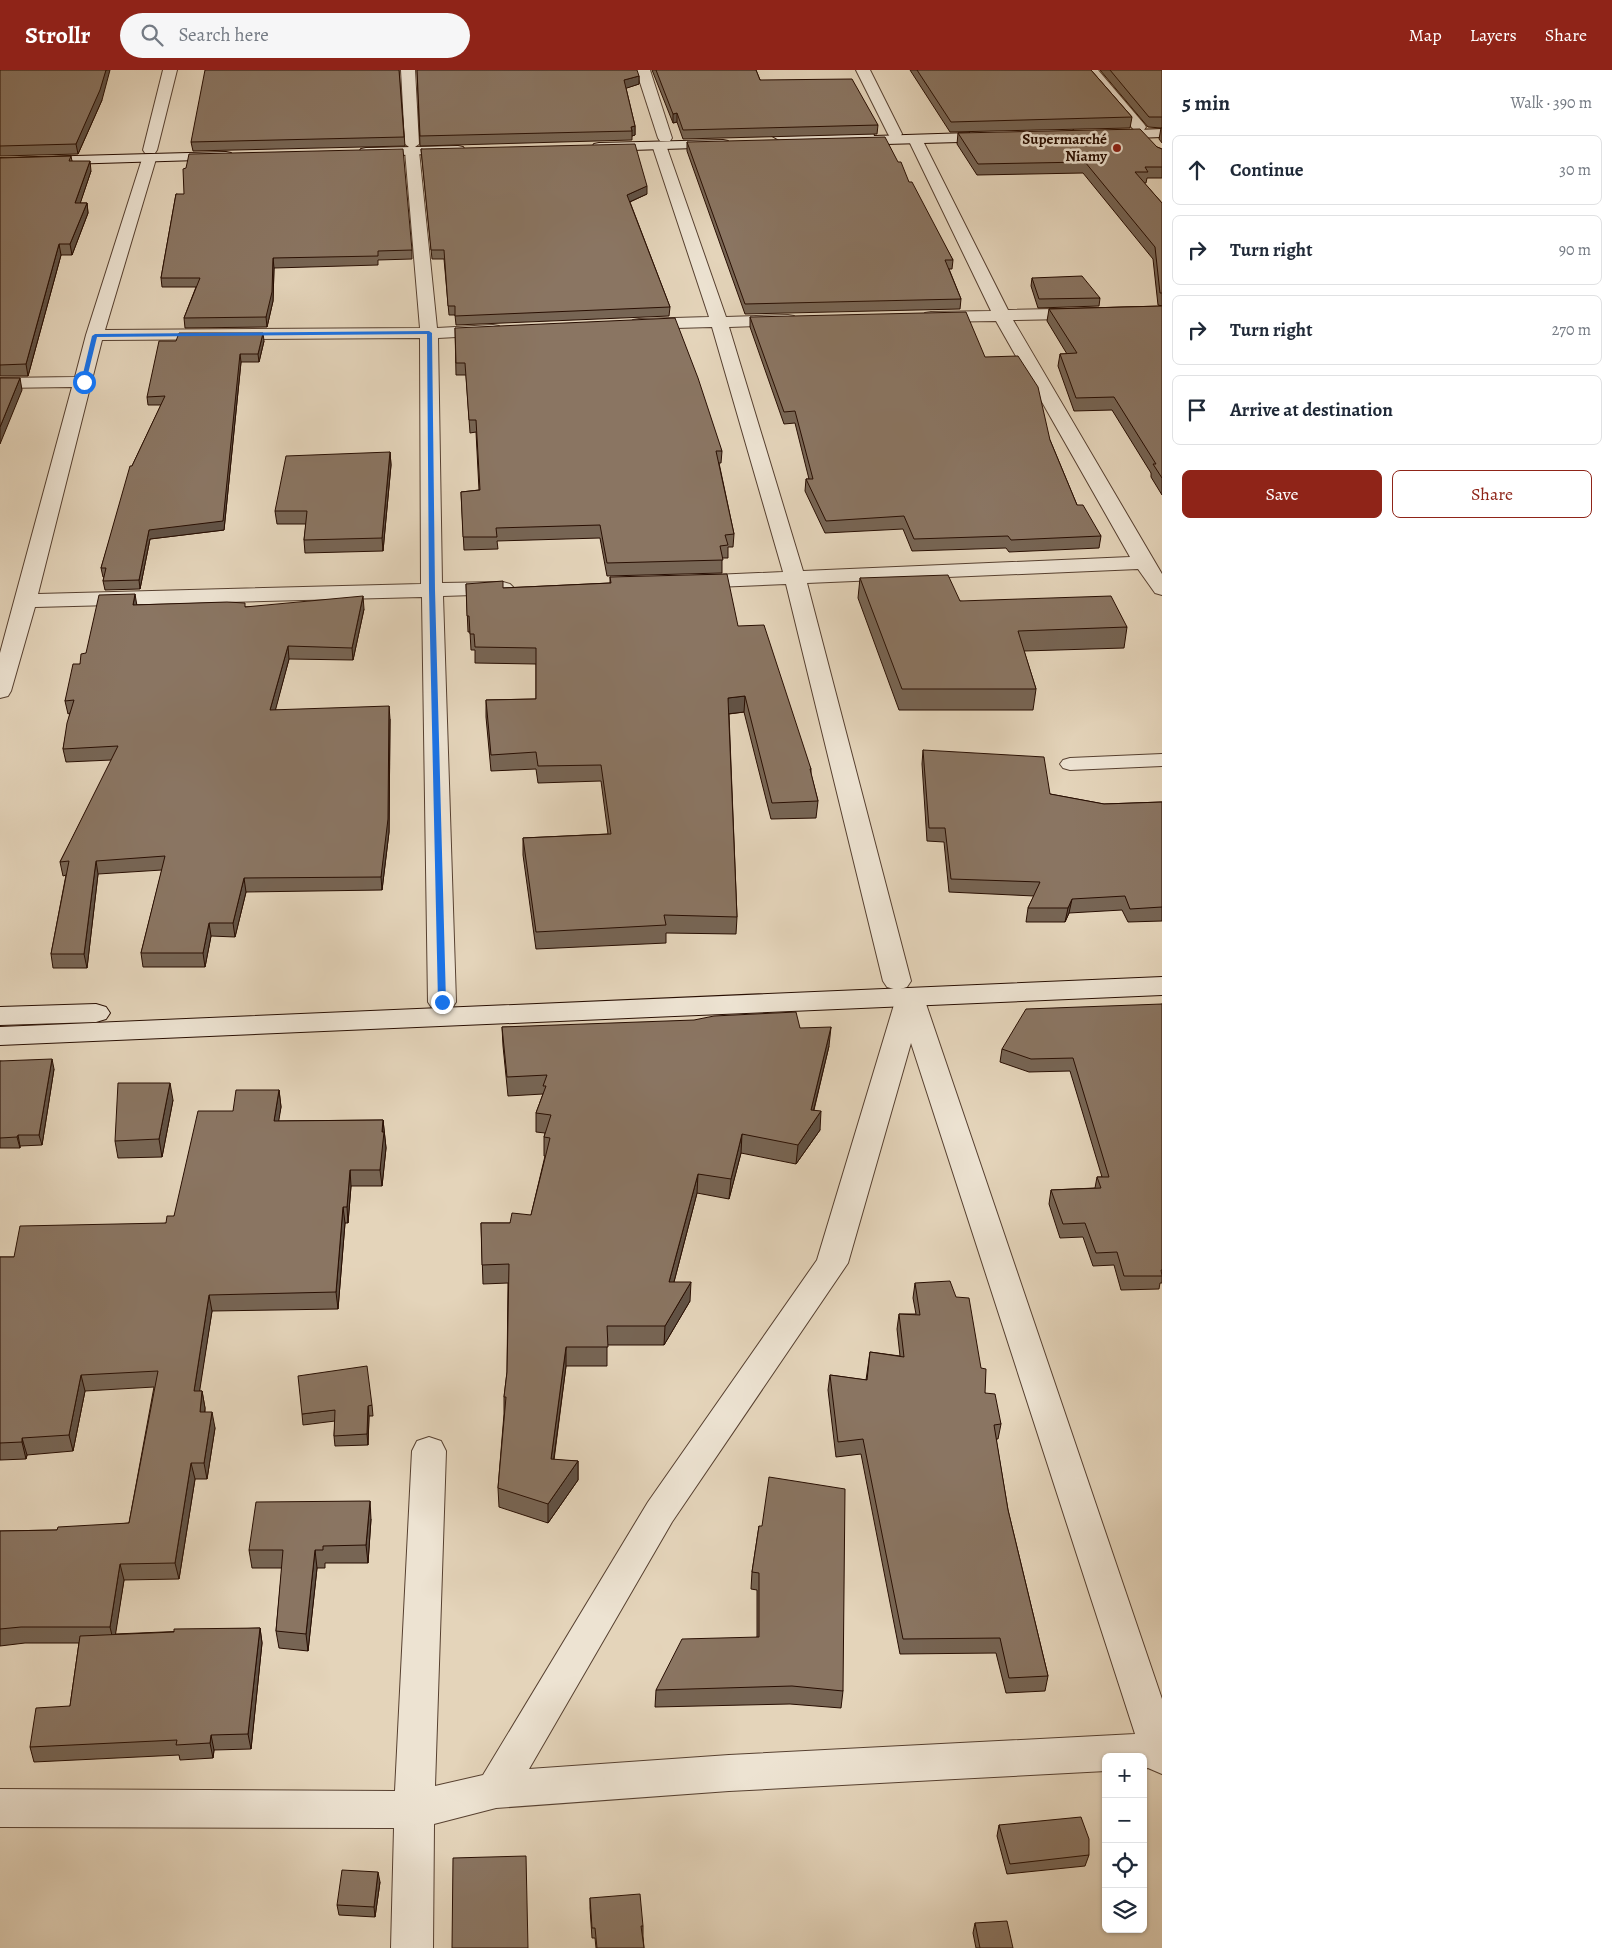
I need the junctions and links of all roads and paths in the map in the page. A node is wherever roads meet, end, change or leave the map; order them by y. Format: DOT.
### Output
graph roads {
  1 [pos="170,70"];
  2 [pos="408,70"];
  3 [pos="643,70"];
  4 [pos="863,70"];
  5 [pos="1092,70"];
  6 [pos="1162,127"];
  7 [pos="1142,131"];
  8 [pos="1087,132"];
  9 [pos="1162,133"];
  10 [pos="895,134"];
  11 [pos="915,139"];
  12 [pos="735,140"];
  13 [pos="662,142"];
  14 [pos="588,143"];
  15 [pos="470,146"];
  16 [pos="1156,147"];
  17 [pos="412,148"];
  18 [pos="354,149"];
  19 [pos="237,152"];
  20 [pos="0,154"];
  21 [pos="149,154"];
  22 [pos="0,162"];
  23 [pos="1162,312"];
  24 [pos="1002,316"];
  25 [pos="914,318"];
  26 [pos="807,320"];
  27 [pos="720,321"];
  28 [pos="623,325"];
  29 [pos="507,330"];
  30 [pos="429,333"];
  31 [pos="95,336"];
  32 [pos="84,382"];
  33 [pos="0,383"];
  34 [pos="1144,563"];
  35 [pos="795,579"];
  36 [pos="667,583"];
  37 [pos="520,588"];
  38 [pos="1162,589"];
  39 [pos="432,590"];
  40 [pos="26,601"];
  41 [pos="0,691"];
  42 [pos="1162,760"];
  43 [pos="1070,764"];
  44 [pos="1162,970"];
  45 [pos="1162,986"];
  46 [pos="904,990"];
  47 [pos="442,1002"];
  48 [pos="0,1016"];
  49 [pos="0,1036"];
  50 [pos="428,1451"];
  51 [pos="1162,1752"];
  52 [pos="496,1790"];
  53 [pos="0,1808"];
  54 [pos="414,1810"];
  55 [pos="412,1948"];
  1 -- 21 [label="street"];
  2 -- 17 [label="street"];
  3 -- 13 [label="street"];
  4 -- 10 [label="street"];
  5 -- 7 [label="street"];
  6 -- 7 [label="street"];
  7 -- 8 [label="street"];
  7 -- 9 [label="street"];
  7 -- 16 [label="street"];
  8 -- 10 [label="street"];
  8 -- 11 [label="street"];
  10 -- 11 [label="street"];
  11 -- 24 [label="street"];
  12 -- 13 [label="street"];
  13 -- 14 [label="street"];
  13 -- 27 [label="street"];
  15 -- 17 [label="street"];
  17 -- 18 [label="street"];
  17 -- 30 [label="street"];
  19 -- 21 [label="street"];
  20 -- 21 [label="street"];
  21 -- 22 [label="street"];
  21 -- 31 [label="street"];
  23 -- 24 [label="street"];
  24 -- 25 [label="street"];
  24 -- 34 [label="street"];
  26 -- 27 [label="street"];
  27 -- 28 [label="street"];
  27 -- 35 [label="street"];
  29 -- 30 [label="street"];
  30 -- 31 [label="street"];
  30 -- 39 [label="street"];
  31 -- 32 [label="street"];
  32 -- 33 [label="street"];
  32 -- 40 [label="street"];
  34 -- 35 [label="street"];
  34 -- 38 [label="street"];
  35 -- 36 [label="street"];
  35 -- 46 [label="street"];
  37 -- 39 [label="street"];
  39 -- 40 [label="street"];
  39 -- 47 [label="street"];
  40 -- 41 [label="street"];
  42 -- 43 [label="lane"];
  44 -- 46 [label="street"];
  45 -- 46 [label="street"];
  46 -- 47 [label="street"];
  46 -- 49 [label="street"];
  46 -- 51 [label="street"];
  46 -- 52 [label="street"];
  47 -- 48 [label="street"];
  50 -- 54 [label="street"];
  51 -- 52 [label="street"];
  52 -- 54 [label="street"];
  53 -- 54 [label="street"];
  54 -- 55 [label="street"];
}
